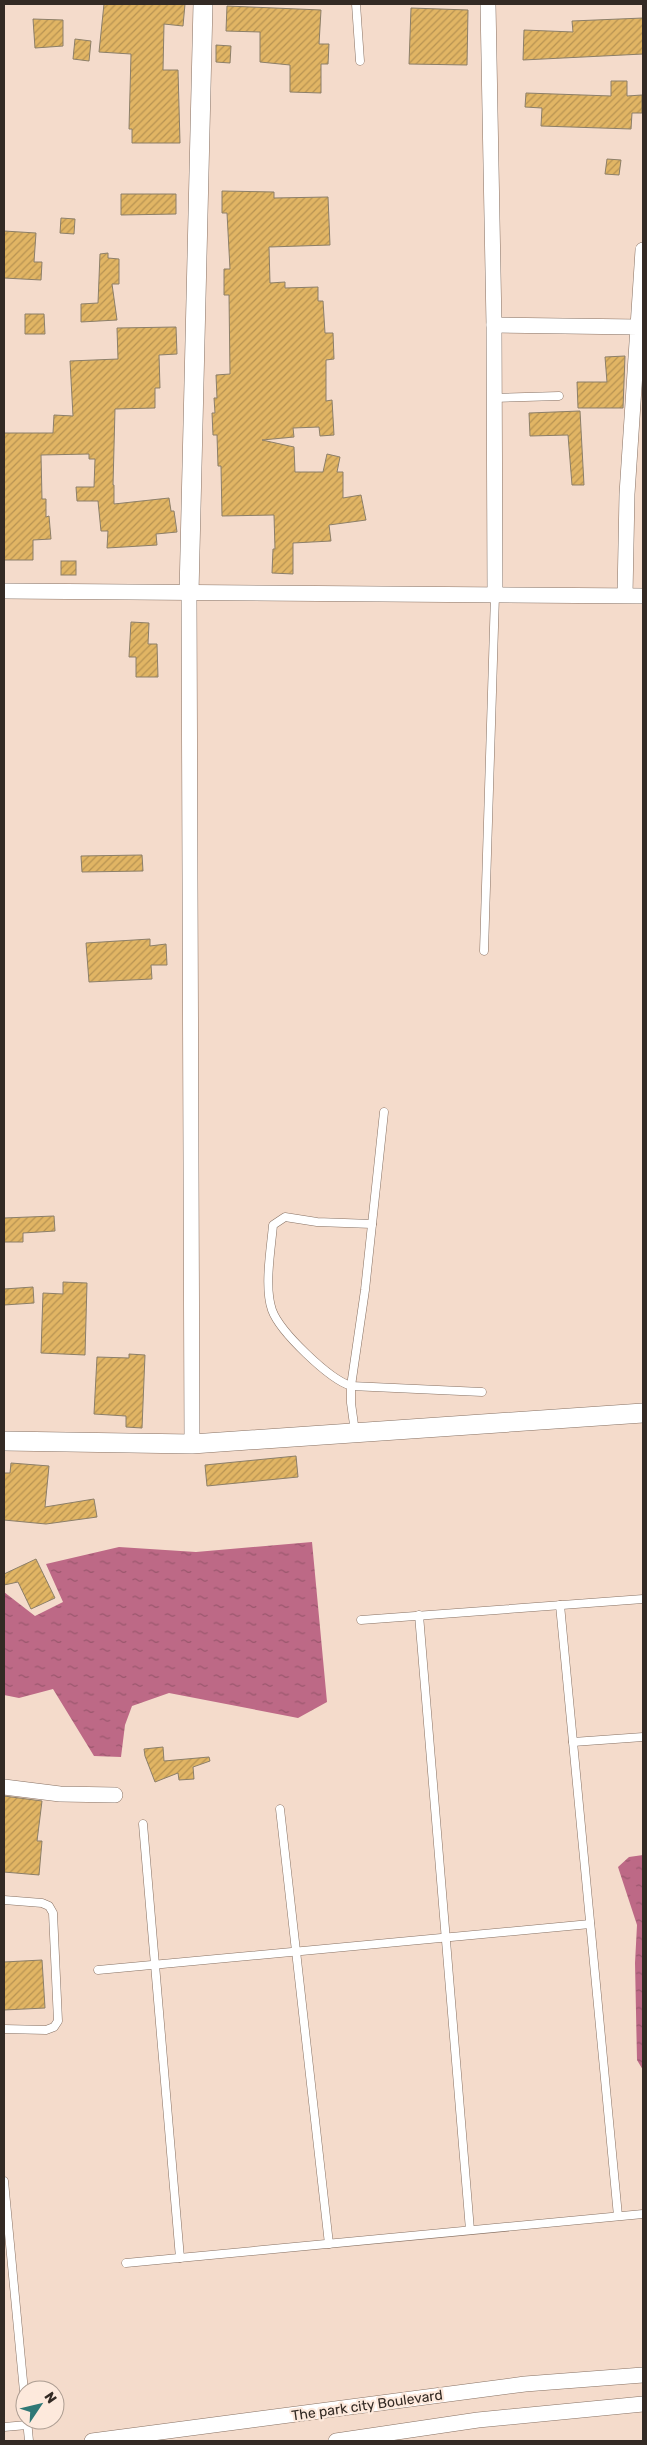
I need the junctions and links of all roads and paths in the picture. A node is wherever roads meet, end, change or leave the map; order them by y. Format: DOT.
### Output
graph roads {
  1 [pos="202,4"];
  2 [pos="356,4"];
  3 [pos="488,4"];
  4 [pos="360,61"];
  5 [pos="643,250"];
  6 [pos="494,326"];
  7 [pos="638,327"];
  8 [pos="559,396"];
  9 [pos="493,398"];
  10 [pos="4,591"];
  11 [pos="189,593"];
  12 [pos="495,595"];
  13 [pos="625,596"];
  14 [pos="643,596"];
  15 [pos="484,951"];
  16 [pos="384,1112"];
  17 [pos="372,1224"];
  18 [pos="351,1386"];
  19 [pos="482,1392"];
  20 [pos="643,1412"];
  21 [pos="355,1432"];
  22 [pos="4,1441"];
  23 [pos="192,1444"];
  24 [pos="643,1599"];
  25 [pos="560,1605"];
  26 [pos="418,1615"];
  27 [pos="361,1620"];
  28 [pos="643,1737"];
  29 [pos="573,1742"];
  30 [pos="4,1787"];
  31 [pos="115,1795"];
  32 [pos="280,1809"];
  33 [pos="143,1824"];
  34 [pos="4,1900"];
  35 [pos="590,1924"];
  36 [pos="447,1938"];
  37 [pos="295,1952"];
  38 [pos="155,1965"];
  39 [pos="98,1970"];
  40 [pos="4,2029"];
  41 [pos="4,2181"];
  42 [pos="643,2214"];
  43 [pos="618,2216"];
  44 [pos="470,2230"];
  45 [pos="329,2244"];
  46 [pos="180,2258"];
  47 [pos="126,2263"];
  48 [pos="643,2375"];
  49 [pos="23,2380"];
  50 [pos="643,2404"];
  51 [pos="92,2441"];
  52 [pos="336,2441"];
  1 -- 11 [label="street"];
  2 -- 4 [label="lane"];
  3 -- 6 [label="street"];
  5 -- 7 [label="street"];
  6 -- 7 [label="street"];
  6 -- 9 [label="street"];
  7 -- 13 [label="street"];
  8 -- 9 [label="lane"];
  9 -- 12 [label="street"];
  10 -- 11 [label="street"];
  11 -- 12 [label="street"];
  11 -- 23 [label="street"];
  12 -- 13 [label="street"];
  12 -- 15 [label="lane"];
  13 -- 14 [label="street"];
  16 -- 17 [label="lane"];
  17 -- 18 [label="lane"];
  17 -- 18 [label="lane"];
  18 -- 19 [label="lane"];
  18 -- 21 [label="lane"];
  20 -- 21 [label="street"];
  21 -- 23 [label="street"];
  22 -- 23 [label="street"];
  24 -- 25 [label="lane"];
  25 -- 26 [label="lane"];
  25 -- 29 [label="lane"];
  26 -- 27 [label="lane"];
  26 -- 36 [label="lane"];
  28 -- 29 [label="lane"];
  29 -- 35 [label="lane"];
  30 -- 31 [label="street"];
  32 -- 37 [label="lane"];
  33 -- 38 [label="lane"];
  34 -- 40 [label="lane"];
  35 -- 36 [label="lane"];
  35 -- 43 [label="lane"];
  36 -- 37 [label="lane"];
  36 -- 44 [label="lane"];
  37 -- 38 [label="lane"];
  37 -- 45 [label="lane"];
  38 -- 39 [label="lane"];
  38 -- 46 [label="lane"];
  41 -- 49 [label="lane"];
  42 -- 43 [label="lane"];
  43 -- 44 [label="lane"];
  44 -- 45 [label="lane"];
  45 -- 46 [label="lane"];
  46 -- 47 [label="lane"];
  48 -- 51 [label="street, The park city Boulevard"];
  50 -- 52 [label="street"];
}
